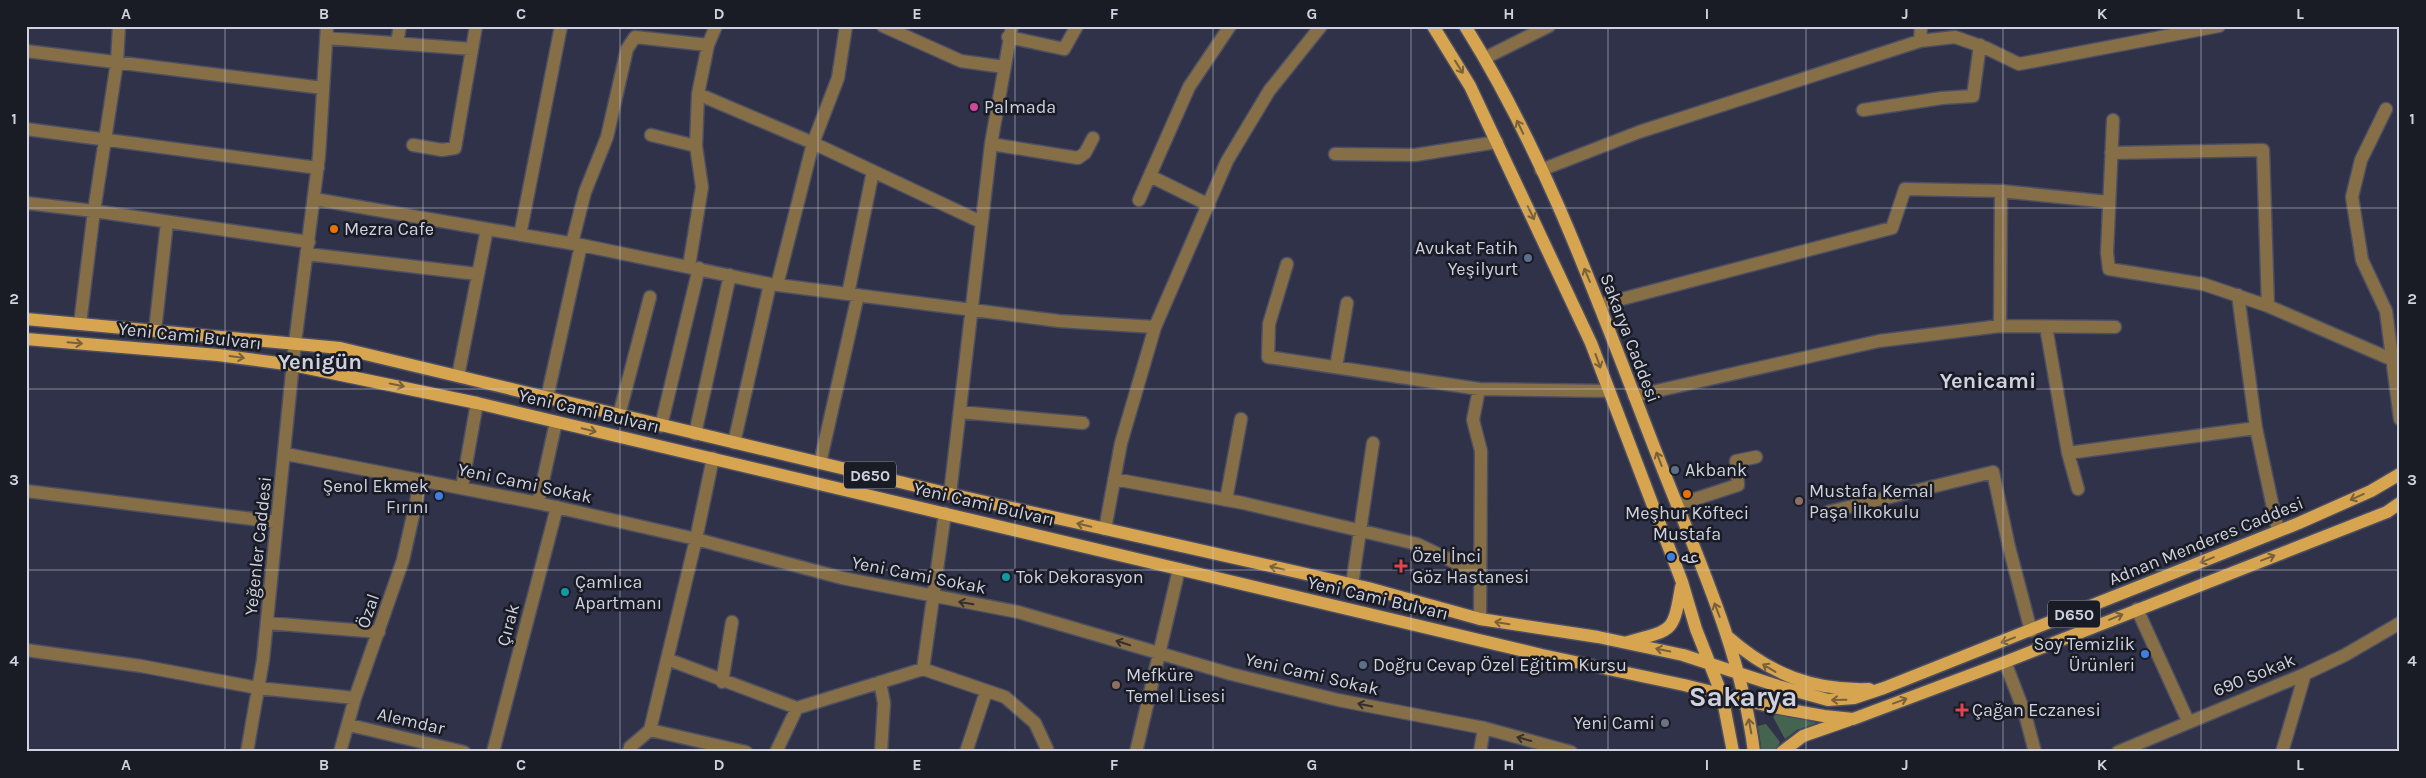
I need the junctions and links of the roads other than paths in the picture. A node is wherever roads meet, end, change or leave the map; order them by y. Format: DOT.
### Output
graph roads {
  1 [pos="119,26"];
  2 [pos="400,26"];
  3 [pos="476,26"];
  4 [pos="561,26"];
  5 [pos="716,26"];
  6 [pos="846,26"];
  7 [pos="883,26"];
  8 [pos="1078,26"];
  9 [pos="1230,26"];
  10 [pos="1321,26"];
  11 [pos="1433,26"];
  12 [pos="1465,26"];
  13 [pos="1549,26"];
  14 [pos="1921,26"];
  15 [pos="2219,26"];
  16 [pos="326,32"];
  17 [pos="1010,32"];
  18 [pos="1920,41"];
  19 [pos="397,43"];
  20 [pos="708,45"];
  21 [pos="1980,46"];
  22 [pos="472,49"];
  23 [pos="26,51"];
  24 [pos="1484,58"];
  25 [pos="117,62"];
  26 [pos="1004,67"];
  27 [pos="324,88"];
  28 [pos="698,94"];
  29 [pos="2386,109"];
  30 [pos="1863,110"];
  31 [pos="2113,120"];
  32 [pos="26,129"];
  33 [pos="651,135"];
  34 [pos="1093,138"];
  35 [pos="105,140"];
  36 [pos="1497,142"];
  37 [pos="813,143"];
  38 [pos="991,144"];
  39 [pos="413,145"];
  40 [pos="696,146"];
  41 [pos="2111,153"];
  42 [pos="1335,154"];
  43 [pos="318,168"];
  44 [pos="1540,170"];
  45 [pos="873,171"];
  46 [pos="1150,176"];
  47 [pos="2001,191"];
  48 [pos="314,199"];
  49 [pos="1140,200"];
  50 [pos="2108,202"];
  51 [pos="26,204"];
  52 [pos="1209,205"];
  53 [pos="94,211"];
  54 [pos="167,222"];
  55 [pos="981,222"];
  56 [pos="486,229"];
  57 [pos="520,235"];
  58 [pos="576,244"];
  59 [pos="308,248"];
  60 [pos="1287,264"];
  61 [pos="694,267"];
  62 [pos="477,274"];
  63 [pos="730,275"];
  64 [pos="774,285"];
  65 [pos="853,294"];
  66 [pos="2238,295"];
  67 [pos="650,297"];
  68 [pos="1347,303"];
  69 [pos="1600,305"];
  70 [pos="2268,306"];
  71 [pos="970,308"];
  72 [pos="26,318"];
  73 [pos="80,324"];
  74 [pos="2000,326"];
  75 [pos="1154,327"];
  76 [pos="2046,327"];
  77 [pos="2115,327"];
  78 [pos="155,331"];
  79 [pos="26,339"];
  80 [pos="295,343"];
  81 [pos="2394,360"];
  82 [pos="293,365"];
  83 [pos="1336,367"];
  84 [pos="458,376"];
  85 [pos="1479,389"];
  86 [pos="1608,391"];
  87 [pos="1634,396"];
  88 [pos="547,398"];
  89 [pos="476,403"];
  90 [pos="960,412"];
  91 [pos="619,415"];
  92 [pos="1241,419"];
  93 [pos="2400,419"];
  94 [pos="556,422"];
  95 [pos="1083,423"];
  96 [pos="661,426"];
  97 [pos="2256,428"];
  98 [pos="695,434"];
  99 [pos="734,443"];
  100 [pos="1374,443"];
  101 [pos="2068,453"];
  102 [pos="286,454"];
  103 [pos="1756,457"];
  104 [pos="713,458"];
  105 [pos="820,463"];
  106 [pos="2400,474"];
  107 [pos="1114,479"];
  108 [pos="421,480"];
  109 [pos="462,486"];
  110 [pos="2078,489"];
  111 [pos="26,491"];
  112 [pos="950,494"];
  113 [pos="1226,500"];
  114 [pos="538,503"];
  115 [pos="2400,503"];
  116 [pos="1676,505"];
  117 [pos="557,507"];
  118 [pos="1828,512"];
  119 [pos="945,513"];
  120 [pos="277,522"];
  121 [pos="1105,529"];
  122 [pos="1360,531"];
  123 [pos="2278,531"];
  124 [pos="696,539"];
  125 [pos="1179,568"];
  126 [pos="1481,574"];
  127 [pos="1682,582"];
  128 [pos="1352,585"];
  129 [pos="933,597"];
  130 [pos="2138,609"];
  131 [pos="1480,620"];
  132 [pos="732,622"];
  133 [pos="267,623"];
  134 [pos="2400,624"];
  135 [pos="2031,631"];
  136 [pos="379,632"];
  137 [pos="1727,637"];
  138 [pos="1626,643"];
  139 [pos="26,650"];
  140 [pos="1157,654"];
  141 [pos="667,659"];
  142 [pos="2005,662"];
  143 [pos="1710,664"];
  144 [pos="923,669"];
  145 [pos="1738,673"];
  146 [pos="2305,674"];
  147 [pos="722,682"];
  148 [pos="880,682"];
  149 [pos="1694,687"];
  150 [pos="258,688"];
  151 [pos="1884,688"];
  152 [pos="986,692"];
  153 [pos="1722,695"];
  154 [pos="355,698"];
  155 [pos="1746,700"];
  156 [pos="797,708"];
  157 [pos="1727,718"];
  158 [pos="1853,718"];
  159 [pos="2188,721"];
  160 [pos="349,725"];
  161 [pos="1484,728"];
  162 [pos="650,730"];
  163 [pos="247,752"];
  164 [pos="340,752"];
  165 [pos="464,752"];
  166 [pos="493,752"];
  167 [pos="629,752"];
  168 [pos="746,752"];
  169 [pos="776,752"];
  170 [pos="881,752"];
  171 [pos="966,752"];
  172 [pos="1046,752"];
  173 [pos="1136,752"];
  174 [pos="1480,752"];
  175 [pos="1571,752"];
  176 [pos="1733,752"];
  177 [pos="1754,752"];
  178 [pos="1782,752"];
  179 [pos="2036,752"];
  180 [pos="2118,752"];
  181 [pos="2282,752"];
  1 -- 25 [label="street"];
  2 -- 19 [label="street"];
  3 -- 22 [label="street"];
  4 -- 57 [label="street"];
  5 -- 20 [label="street"];
  6 -- 37 [label="street"];
  7 -- 26 [label="street"];
  8 -- 17 [label="street"];
  9 -- 46 [label="street"];
  10 -- 52 [label="street"];
  11 -- 36 [label="main road, one-way"];
  12 -- 24 [label="main road, Sakarya Caddesi"];
  13 -- 24 [label="street"];
  14 -- 18 [label="street"];
  15 -- 21 [label="street"];
  16 -- 19 [label="street"];
  16 -- 27 [label="street, Yeğenler Caddesi"];
  17 -- 26 [label="street"];
  18 -- 21 [label="street"];
  18 -- 44 [label="street"];
  19 -- 22 [label="street"];
  20 -- 28 [label="street"];
  20 -- 58 [label="street"];
  21 -- 30 [label="street"];
  22 -- 39 [label="street"];
  23 -- 25 [label="street"];
  44 -- 24 [label="main road, Sakarya Caddesi, one-way"];
  25 -- 27 [label="street"];
  25 -- 35 [label="street"];
  26 -- 38 [label="street"];
  27 -- 43 [label="street, Yeğenler Caddesi"];
  28 -- 37 [label="street"];
  28 -- 40 [label="street"];
  29 -- 81 [label="street"];
  31 -- 41 [label="street"];
  32 -- 35 [label="street"];
  33 -- 40 [label="street"];
  34 -- 38 [label="street"];
  35 -- 43 [label="street"];
  35 -- 53 [label="street"];
  36 -- 42 [label="street"];
  36 -- 86 [label="main road, one-way"];
  37 -- 45 [label="street"];
  37 -- 64 [label="street"];
  38 -- 55 [label="street"];
  40 -- 61 [label="street"];
  41 -- 50 [label="street"];
  41 -- 70 [label="street"];
  43 -- 48 [label="street, Yeğenler Caddesi"];
  69 -- 44 [label="main road, Sakarya Caddesi, one-way"];
  45 -- 55 [label="street"];
  45 -- 65 [label="street"];
  46 -- 49 [label="street"];
  46 -- 52 [label="street"];
  47 -- 50 [label="street"];
  47 -- 69 [label="street"];
  47 -- 74 [label="street"];
  48 -- 56 [label="street"];
  48 -- 59 [label="street, Yeğenler Caddesi"];
  50 -- 66 [label="street"];
  51 -- 53 [label="street"];
  52 -- 75 [label="street"];
  53 -- 54 [label="street"];
  53 -- 73 [label="street"];
  54 -- 59 [label="street"];
  54 -- 78 [label="street"];
  55 -- 71 [label="street"];
  56 -- 57 [label="street"];
  56 -- 62 [label="street"];
  57 -- 58 [label="street"];
  58 -- 61 [label="street"];
  58 -- 88 [label="street"];
  59 -- 62 [label="street"];
  59 -- 80 [label="street, Yeğenler Caddesi"];
  60 -- 83 [label="street"];
  61 -- 63 [label="street"];
  61 -- 96 [label="street"];
  62 -- 84 [label="street"];
  63 -- 64 [label="street"];
  63 -- 98 [label="street"];
  64 -- 65 [label="street"];
  64 -- 99 [label="street"];
  65 -- 71 [label="street"];
  65 -- 105 [label="street"];
  66 -- 70 [label="street"];
  66 -- 97 [label="street"];
  67 -- 91 [label="street"];
  68 -- 83 [label="street"];
  69 -- 87 [label="main road, Sakarya Caddesi"];
  70 -- 81 [label="street"];
  71 -- 75 [label="street"];
  71 -- 90 [label="street"];
  72 -- 73 [label="main road, Yeni Cami Bulvarı / D650"];
  73 -- 78 [label="main road, Yeni Cami Bulvarı / D650"];
  74 -- 76 [label="street"];
  74 -- 87 [label="street"];
  75 -- 107 [label="street"];
  76 -- 77 [label="street"];
  76 -- 101 [label="street"];
  78 -- 80 [label="main road, Yeni Cami Bulvarı / D650"];
  79 -- 82 [label="main road, Yeni Cami Bulvarı, one-way"];
  80 -- 82 [label="street, Yeğenler Caddesi"];
  80 -- 84 [label="main road, Yeni Cami Bulvarı / D650"];
  81 -- 93 [label="street"];
  82 -- 89 [label="main road, Yeni Cami Bulvarı, one-way"];
  82 -- 102 [label="street, Yeğenler Caddesi"];
  83 -- 85 [label="street"];
  84 -- 88 [label="main road, Yeni Cami Bulvarı / D650"];
  85 -- 86 [label="street"];
  85 -- 126 [label="street"];
  86 -- 127 [label="main road"];
  116 -- 87 [label="main road, Sakarya Caddesi, one-way"];
  88 -- 91 [label="main road, Yeni Cami Bulvarı / D650"];
  89 -- 94 [label="main road, Yeni Cami Bulvarı"];
  89 -- 109 [label="street"];
  90 -- 95 [label="street"];
  90 -- 112 [label="street"];
  91 -- 96 [label="main road, Yeni Cami Bulvarı / D650"];
  92 -- 113 [label="street"];
  94 -- 104 [label="main road, Yeni Cami Bulvarı, one-way"];
  94 -- 114 [label="street"];
  96 -- 98 [label="main road, Yeni Cami Bulvarı / D650"];
  97 -- 101 [label="street"];
  97 -- 123 [label="street"];
  98 -- 99 [label="main road, Yeni Cami Bulvarı / D650"];
  99 -- 105 [label="main road, Yeni Cami Bulvarı / D650"];
  100 -- 122 [label="street"];
  101 -- 110 [label="street"];
  102 -- 108 [label="street, Yeni Cami Sokak"];
  102 -- 120 [label="street, Yeğenler Caddesi"];
  103 -- 116 [label="street"];
  104 -- 119 [label="main road, Yeni Cami Bulvarı"];
  104 -- 124 [label="street"];
  105 -- 112 [label="main road, Yeni Cami Bulvarı / D650"];
  106 -- 123 [label="main road, Adnan Menderes Caddesi / D650, one-way"];
  107 -- 113 [label="street"];
  107 -- 121 [label="street"];
  108 -- 109 [label="street, Yeni Cami Sokak"];
  108 -- 136 [label="street, Özal"];
  109 -- 114 [label="street, Yeni Cami Sokak"];
  111 -- 120 [label="street"];
  121 -- 112 [label="main road, Yeni Cami Bulvarı / D650, one-way"];
  113 -- 122 [label="street"];
  114 -- 117 [label="street, Yeni Cami Sokak"];
  130 -- 115 [label="main road, Adnan Menderes Caddesi, one-way"];
  137 -- 116 [label="main road, Sakarya Caddesi, one-way"];
  117 -- 124 [label="street, Yeni Cami Sokak"];
  117 -- 166 [label="street, Çırak"];
  118 -- 135 [label="street"];
  119 -- 125 [label="main road, Yeni Cami Bulvarı"];
  119 -- 129 [label="street"];
  120 -- 133 [label="street, Yeğenler Caddesi"];
  128 -- 121 [label="main road, Yeni Cami Bulvarı / D650, one-way"];
  122 -- 126 [label="street"];
  122 -- 128 [label="street"];
  123 -- 135 [label="main road, Adnan Menderes Caddesi / D650, one-way"];
  124 -- 129 [label="street, Yeni Cami Sokak"];
  124 -- 141 [label="street"];
  125 -- 140 [label="street"];
  125 -- 149 [label="main road, Yeni Cami Bulvarı"];
  126 -- 131 [label="street"];
  127 -- 138 [label="main road"];
  127 -- 143 [label="main road"];
  128 -- 131 [label="main road, Yeni Cami Bulvarı / D650"];
  140 -- 129 [label="street, Yeni Cami Sokak, one-way"];
  129 -- 144 [label="street"];
  142 -- 130 [label="main road, Adnan Menderes Caddesi, one-way"];
  130 -- 159 [label="street"];
  138 -- 131 [label="main road, Yeni Cami Bulvarı / D650, one-way"];
  132 -- 147 [label="street"];
  133 -- 136 [label="street"];
  133 -- 150 [label="street, Yeğenler Caddesi"];
  134 -- 146 [label="street, 690 Sokak"];
  135 -- 151 [label="main road, Adnan Menderes Caddesi / D650, one-way"];
  136 -- 154 [label="street, Özal"];
  137 -- 145 [label="main road, Sakarya Caddesi"];
  151 -- 137 [label="main road, one-way"];
  143 -- 138 [label="main road, Yeni Cami Bulvarı / D650, one-way"];
  139 -- 150 [label="street"];
  161 -- 140 [label="street, Yeni Cami Sokak, one-way"];
  140 -- 173 [label="street"];
  141 -- 147 [label="street"];
  141 -- 162 [label="street"];
  158 -- 142 [label="main road, Adnan Menderes Caddesi, one-way"];
  142 -- 179 [label="street"];
  143 -- 145 [label="main road, Yeni Cami Bulvarı"];
  143 -- 153 [label="main road"];
  144 -- 148 [label="street"];
  144 -- 152 [label="street"];
  151 -- 145 [label="main road, Adnan Menderes Caddesi / D650, one-way"];
  145 -- 155 [label="main road, Sakarya Caddesi"];
  146 -- 159 [label="street, 690 Sokak"];
  146 -- 181 [label="street"];
  147 -- 156 [label="street"];
  148 -- 156 [label="street"];
  148 -- 170 [label="street"];
  149 -- 153 [label="main road, Yeni Cami Bulvarı"];
  149 -- 157 [label="main road"];
  150 -- 154 [label="street"];
  150 -- 163 [label="street, Yeğenler Caddesi"];
  152 -- 171 [label="street"];
  152 -- 172 [label="street"];
  153 -- 155 [label="main road, Yeni Cami Bulvarı"];
  153 -- 157 [label="main road"];
  154 -- 160 [label="street, Özal"];
  155 -- 158 [label="main road, Adnan Menderes Caddesi"];
  177 -- 155 [label="main road, Sakarya Caddesi, one-way"];
  156 -- 169 [label="street"];
  157 -- 176 [label="main road"];
  158 -- 178 [label="main road"];
  159 -- 180 [label="street, 690 Sokak"];
  160 -- 164 [label="street, Özal"];
  160 -- 165 [label="street, Alemdar"];
  161 -- 174 [label="street"];
  175 -- 161 [label="street, Yeni Cami Sokak, one-way"];
  162 -- 167 [label="street"];
  162 -- 168 [label="street"];
}
